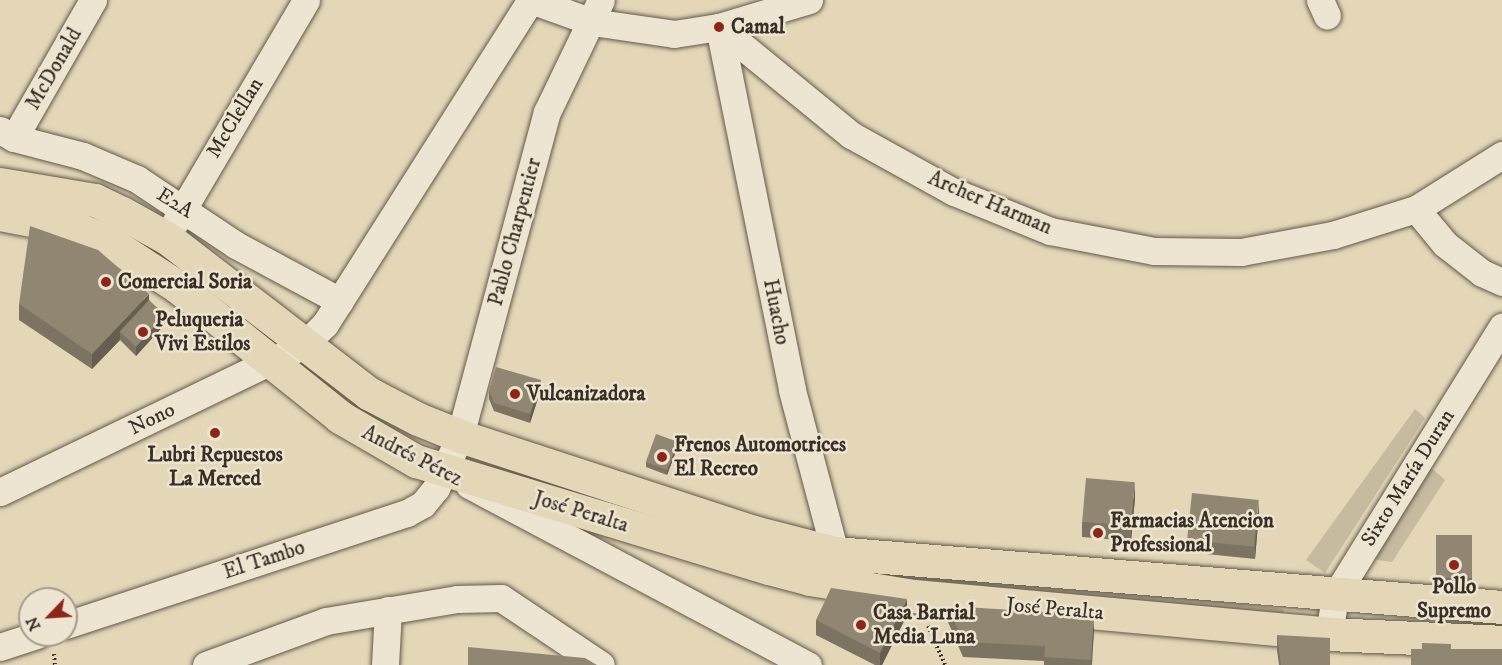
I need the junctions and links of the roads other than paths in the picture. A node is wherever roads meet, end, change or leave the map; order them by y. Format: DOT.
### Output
graph roads {
  1 [pos="93,0"];
  2 [pos="306,0"];
  3 [pos="531,0"];
  4 [pos="809,0"];
  5 [pos="596,11"];
  6 [pos="719,27"];
  7 [pos="7,134"];
  8 [pos="1502,155"];
  9 [pos="0,184"];
  10 [pos="183,206"];
  11 [pos="1416,208"];
  12 [pos="0,214"];
  13 [pos="167,238"];
  14 [pos="1502,282"];
  15 [pos="340,300"];
  16 [pos="1502,327"];
  17 [pos="304,345"];
  18 [pos="268,362"];
  19 [pos="460,436"];
  20 [pos="445,470"];
  21 [pos="0,492"];
  22 [pos="835,553"];
  23 [pos="858,587"];
  24 [pos="1335,596"];
  25 [pos="1502,607"];
  26 [pos="388,610"];
  27 [pos="78,621"];
  28 [pos="1329,634"];
  29 [pos="1502,642"];
  30 [pos="206,665"];
  31 [pos="385,665"];
  32 [pos="601,665"];
  33 [pos="808,665"];
  1 -- 7 [label="street, McDonald"];
  2 -- 10 [label="street, McClellan"];
  3 -- 5 [label="street"];
  3 -- 15 [label="street"];
  4 -- 6 [label="street"];
  5 -- 6 [label="street"];
  5 -- 19 [label="street, Pablo Charpentier"];
  6 -- 11 [label="street, Archer Harman"];
  6 -- 22 [label="street, Huacho"];
  7 -- 10 [label="street, E2A"];
  8 -- 11 [label="street, Archer Harman"];
  9 -- 13 [label="main road, Andrés Pérez"];
  10 -- 13 [label="street, McClellan"];
  10 -- 15 [label="street, E2A"];
  11 -- 14 [label="street"];
  12 -- 18 [label="main road, Andrés Pérez"];
  13 -- 17 [label="main road, Andrés Pérez"];
  15 -- 17 [label="street"];
  16 -- 24 [label="street, Sixto María Duran"];
  17 -- 18 [label="street, Nono"];
  17 -- 19 [label="main road, Andrés Pérez"];
  18 -- 20 [label="main road, Andrés Pérez"];
  18 -- 21 [label="street, Nono"];
  19 -- 20 [label="street, Pablo Charpentier"];
  19 -- 22 [label="main road, José Peralta"];
  20 -- 23 [label="main road, José Peralta"];
  20 -- 27 [label="street, El Tambo"];
  20 -- 33 [label="street, Andrés Pérez"];
  22 -- 23 [label="street, Huacho"];
  22 -- 24 [label="main road, José Peralta"];
  23 -- 28 [label="main road, José Peralta"];
  24 -- 25 [label="main road, José Peralta"];
  24 -- 28 [label="street, Sixto María Duran"];
  26 -- 30 [label="street"];
  26 -- 31 [label="street"];
  26 -- 32 [label="street"];
  28 -- 29 [label="main road, José Peralta"];
}
